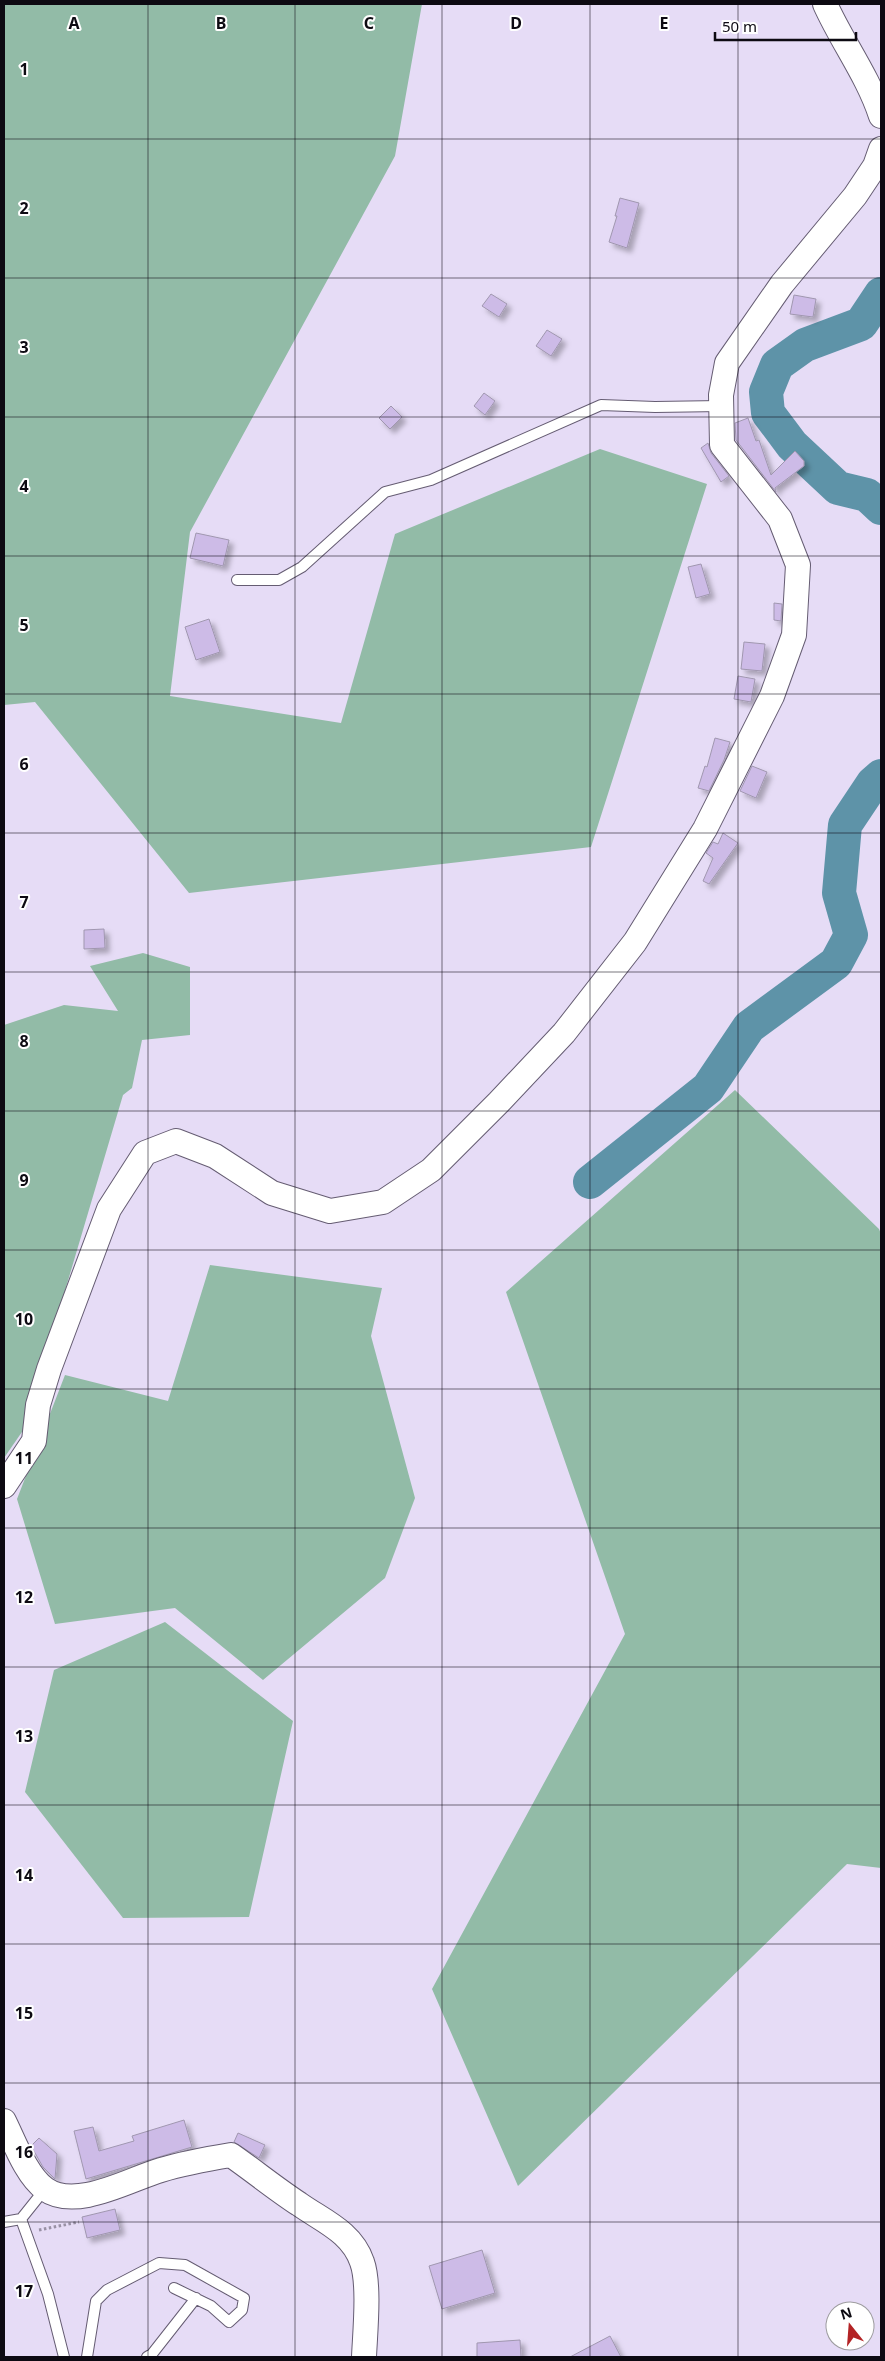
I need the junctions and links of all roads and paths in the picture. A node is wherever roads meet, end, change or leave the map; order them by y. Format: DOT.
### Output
graph roads {
  1 [pos="825,4"];
  2 [pos="881,116"];
  3 [pos="881,149"];
  4 [pos="721,406"];
  5 [pos="237,580"];
  6 [pos="4,1486"];
  7 [pos="4,2120"];
  8 [pos="45,2189"];
  9 [pos="21,2219"];
  10 [pos="4,2222"];
  11 [pos="79,2222"];
  12 [pos="26,2233"];
  13 [pos="174,2288"];
  14 [pos="196,2298"];
  15 [pos="64,2357"];
  16 [pos="87,2357"];
  17 [pos="146,2357"];
  18 [pos="364,2357"];
  1 -- 2 [label="street"];
  3 -- 4 [label="street"];
  4 -- 5 [label="lane"];
  4 -- 6 [label="street"];
  7 -- 8 [label="street"];
  8 -- 9 [label="lane"];
  8 -- 18 [label="street"];
  9 -- 10 [label="lane"];
  9 -- 12 [label="lane"];
  11 -- 12 [label="path"];
  12 -- 15 [label="lane"];
  13 -- 14 [label="lane"];
  14 -- 16 [label="lane"];
  14 -- 17 [label="lane"];
}
